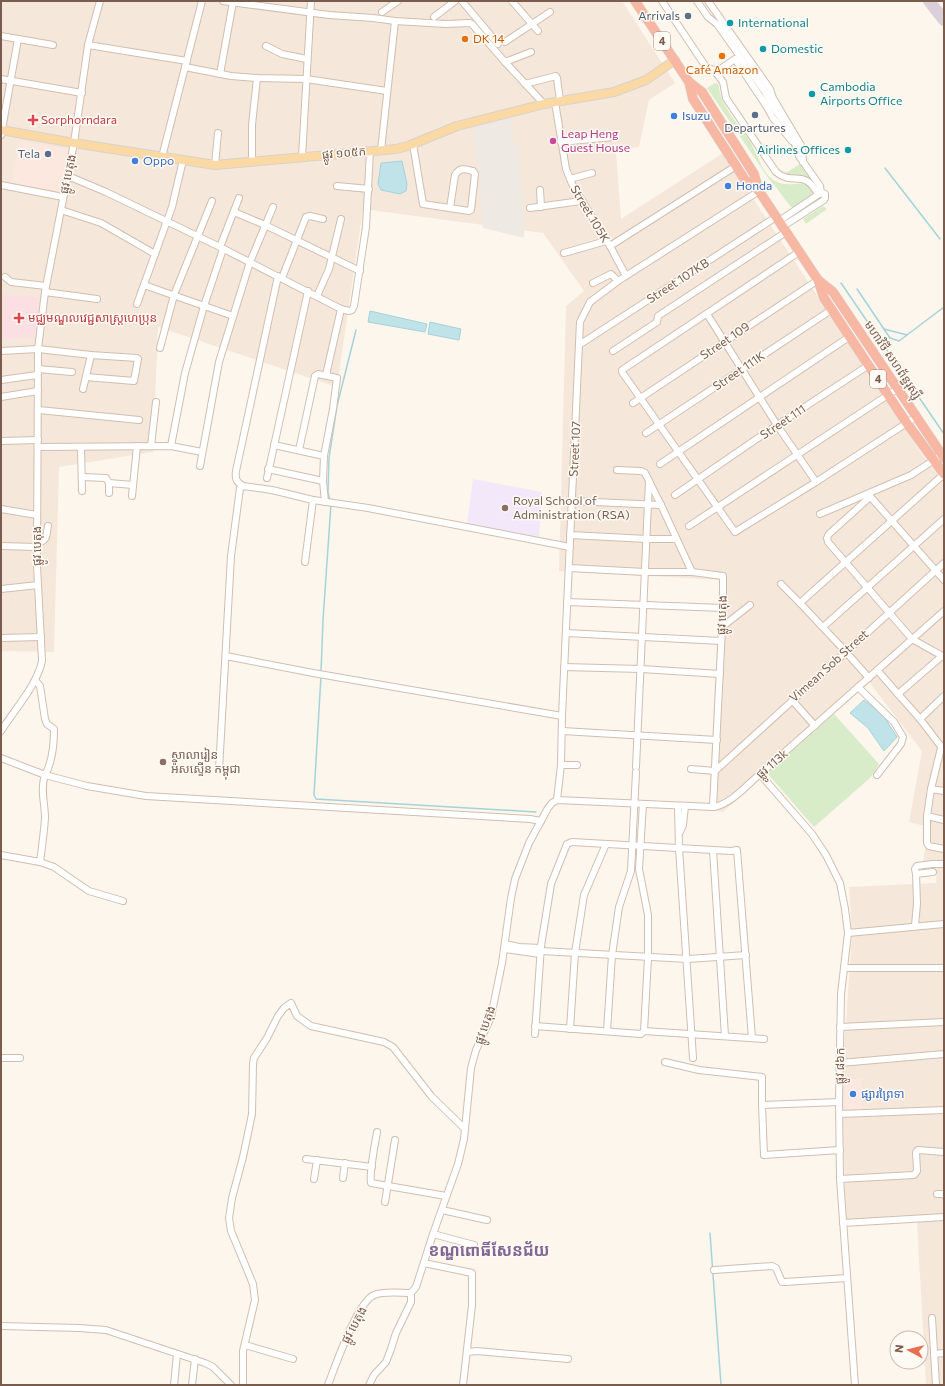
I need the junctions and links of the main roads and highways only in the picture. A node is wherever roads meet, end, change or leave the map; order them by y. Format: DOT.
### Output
graph roads {
  1 [pos="635,1"];
  2 [pos="675,60"];
  3 [pos="689,82"];
  4 [pos="1,132"];
  5 [pos="759,191"];
  6 [pos="818,280"];
  7 [pos="943,456"];
  8 [pos="944,474"];
  1 -- 2 [label="highway, មហាវិថី សហព័ន្ធរុស្ស៊ី / 4"];
  2 -- 3 [label="highway, មហាវិថី សហព័ន្ធរុស្ស៊ី / 4"];
  2 -- 4 [label="main road, ផ្លូវ ១០៥ក"];
  3 -- 5 [label="highway, មហាវិថី សហព័ន្ធរុស្ស៊ី / 4"];
  3 -- 5 [label="highway, មហាវិថី សហព័ន្ធរុស្ស៊ី / 4"];
  5 -- 6 [label="highway, មហាវិថី សហព័ន្ធរុស្ស៊ី / 4"];
  6 -- 7 [label="highway, មហាវិថី សហព័ន្ធរុស្ស៊ី / 4"];
  6 -- 8 [label="highway, មហាវិថី សហព័ន្ធរុស្ស៊ី / 4"];
}
